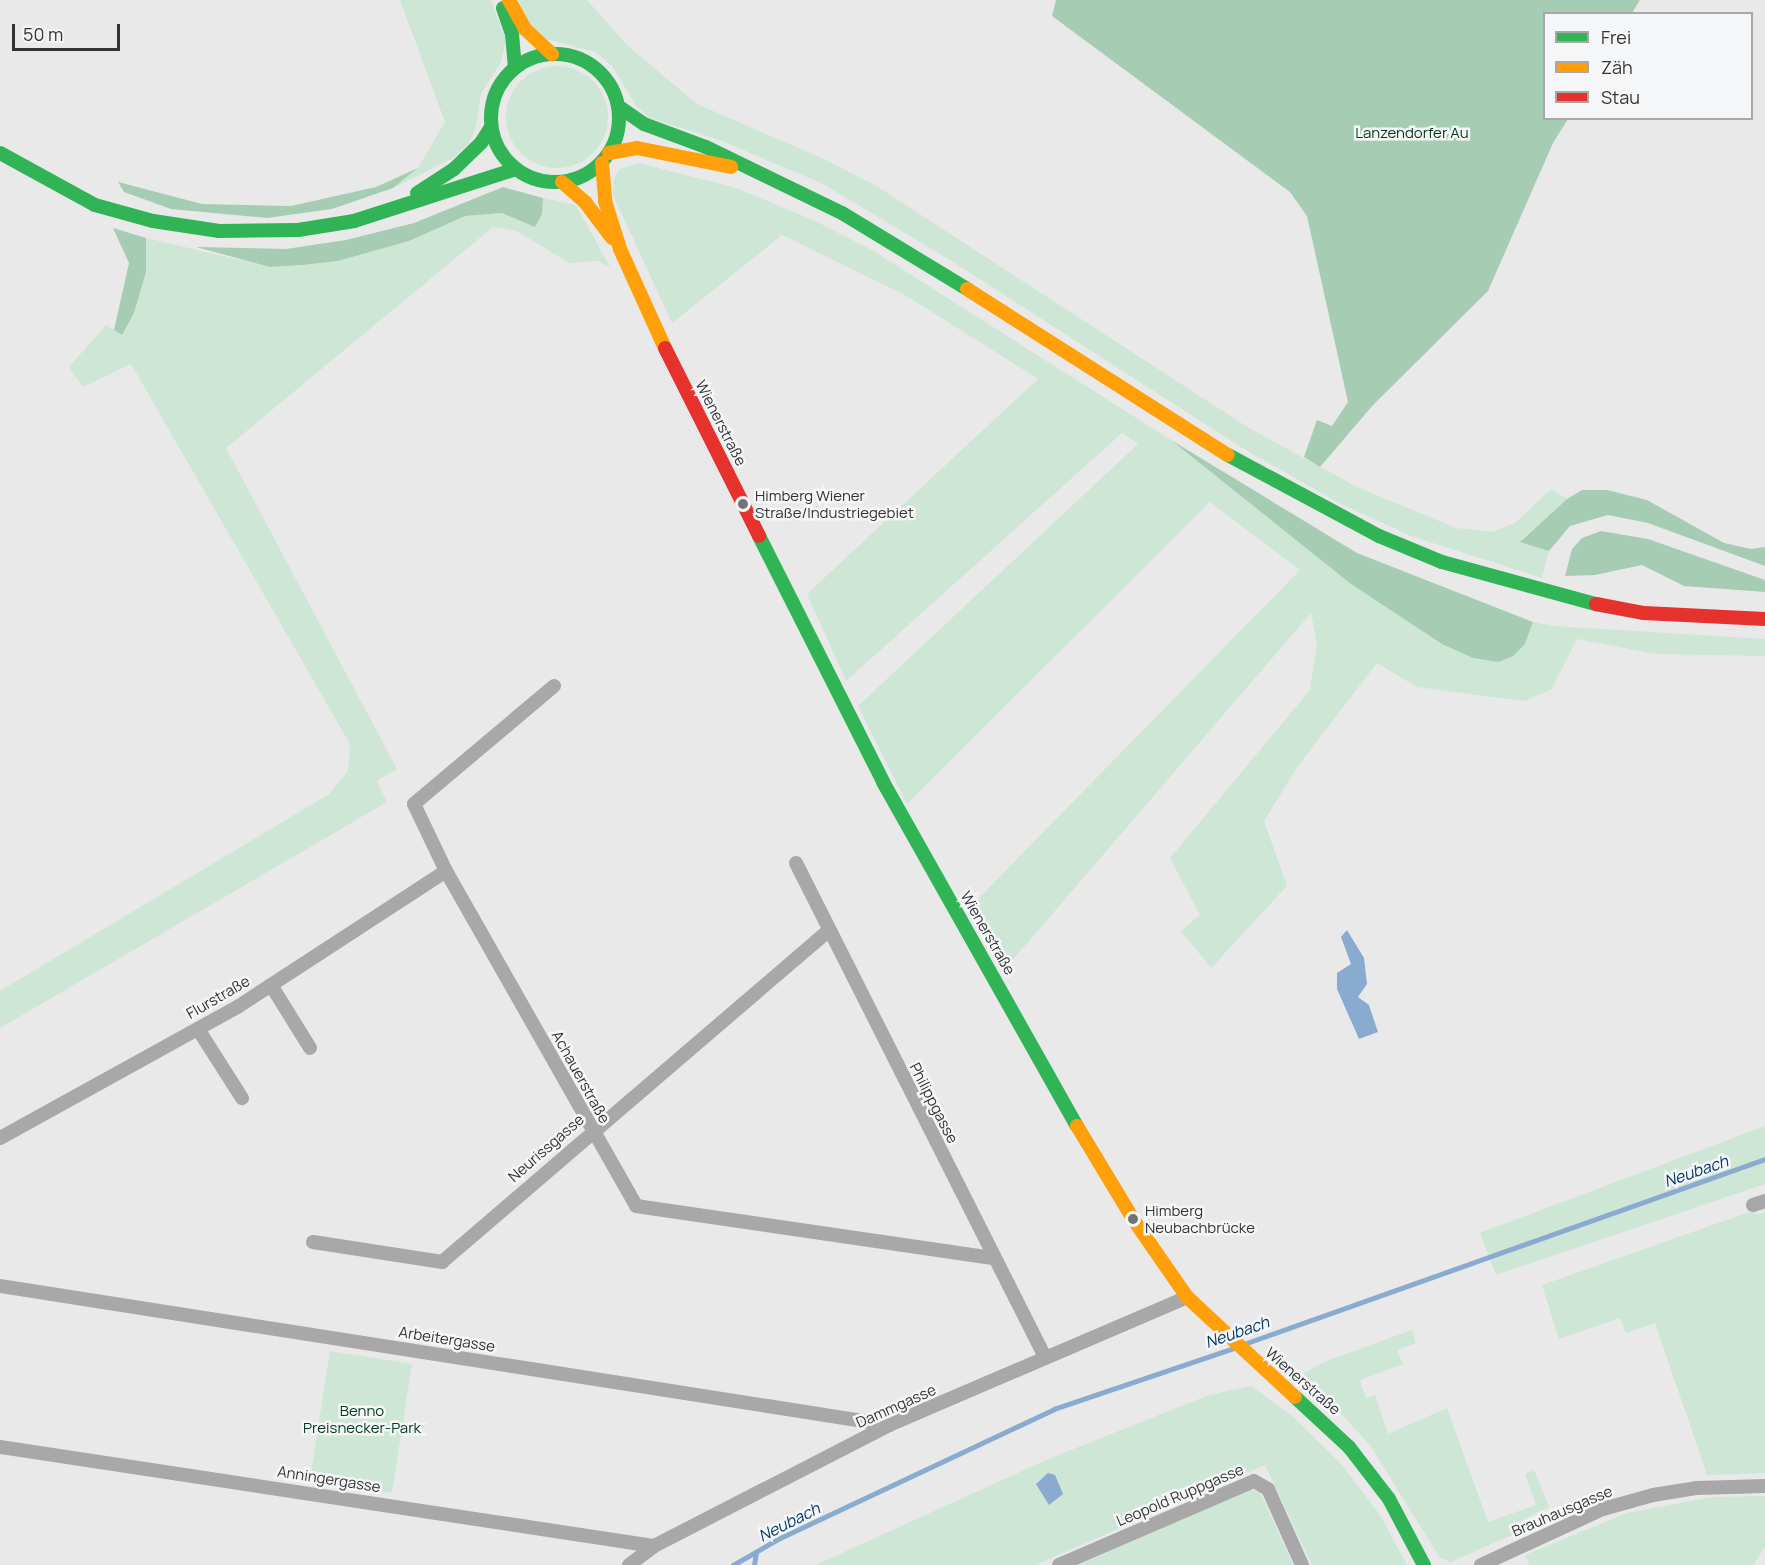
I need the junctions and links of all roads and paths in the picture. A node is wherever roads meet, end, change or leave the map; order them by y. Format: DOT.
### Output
graph roads {
  1 [pos="500,0"];
  2 [pos="509,0"];
  3 [pos="552,54"];
  4 [pos="515,67"];
  5 [pos="618,106"];
  6 [pos="491,127"];
  7 [pos="0,153"];
  8 [pos="605,158"];
  9 [pos="516,169"];
  10 [pos="745,169"];
  11 [pos="562,182"];
  12 [pos="400,204"];
  13 [pos="620,249"];
  14 [pos="1765,618"];
  15 [pos="554,686"];
  16 [pos="796,863"];
  17 [pos="446,871"];
  18 [pos="828,931"];
  19 [pos="271,985"];
  20 [pos="198,1029"];
  21 [pos="310,1048"];
  22 [pos="242,1098"];
  23 [pos="592,1130"];
  24 [pos="0,1138"];
  25 [pos="313,1242"];
  26 [pos="994,1258"];
  27 [pos="0,1286"];
  28 [pos="1187,1297"];
  29 [pos="1045,1357"];
  30 [pos="890,1425"];
  31 [pos="0,1447"];
  32 [pos="1765,1486"];
  33 [pos="654,1546"];
  34 [pos="629,1565"];
  35 [pos="1059,1565"];
  36 [pos="1302,1565"];
  37 [pos="1424,1565"];
  38 [pos="1481,1565"];
  1 -- 4 [label="main road"];
  2 -- 3 [label="main road"];
  3 -- 4 [label="main road"];
  3 -- 5 [label="main road"];
  4 -- 6 [label="main road"];
  5 -- 8 [label="main road"];
  5 -- 10 [label="main road"];
  6 -- 9 [label="main road"];
  6 -- 12 [label="main road"];
  7 -- 12 [label="main road"];
  8 -- 10 [label="main road"];
  8 -- 11 [label="main road"];
  8 -- 13 [label="main road, Wienerstraße"];
  9 -- 11 [label="main road"];
  9 -- 12 [label="main road"];
  10 -- 14 [label="main road"];
  11 -- 13 [label="main road, Wienerstraße"];
  13 -- 28 [label="main road, Wienerstraße"];
  15 -- 17 [label="street, Achauerstraße"];
  16 -- 18 [label="street, Philippgasse"];
  17 -- 19 [label="street, Flurstraße"];
  17 -- 23 [label="street, Achauerstraße"];
  18 -- 23 [label="street, Neurissgasse"];
  18 -- 26 [label="street, Philippgasse"];
  19 -- 20 [label="street, Flurstraße"];
  19 -- 21 [label="street"];
  20 -- 22 [label="street"];
  20 -- 24 [label="street, Flurstraße"];
  23 -- 25 [label="street, Neurissgasse"];
  23 -- 26 [label="street, Achauerstraße"];
  26 -- 29 [label="street, Philippgasse"];
  27 -- 30 [label="street, Arbeitergasse"];
  28 -- 29 [label="street, Dammgasse"];
  28 -- 37 [label="main road, Wienerstraße"];
  29 -- 30 [label="street, Dammgasse"];
  30 -- 33 [label="street, Dammgasse"];
  31 -- 33 [label="street, Anningergasse"];
  32 -- 38 [label="street, Brauhausgasse"];
  33 -- 34 [label="street, Dammgasse"];
  35 -- 36 [label="street, Leopold Ruppgasse"];
}
